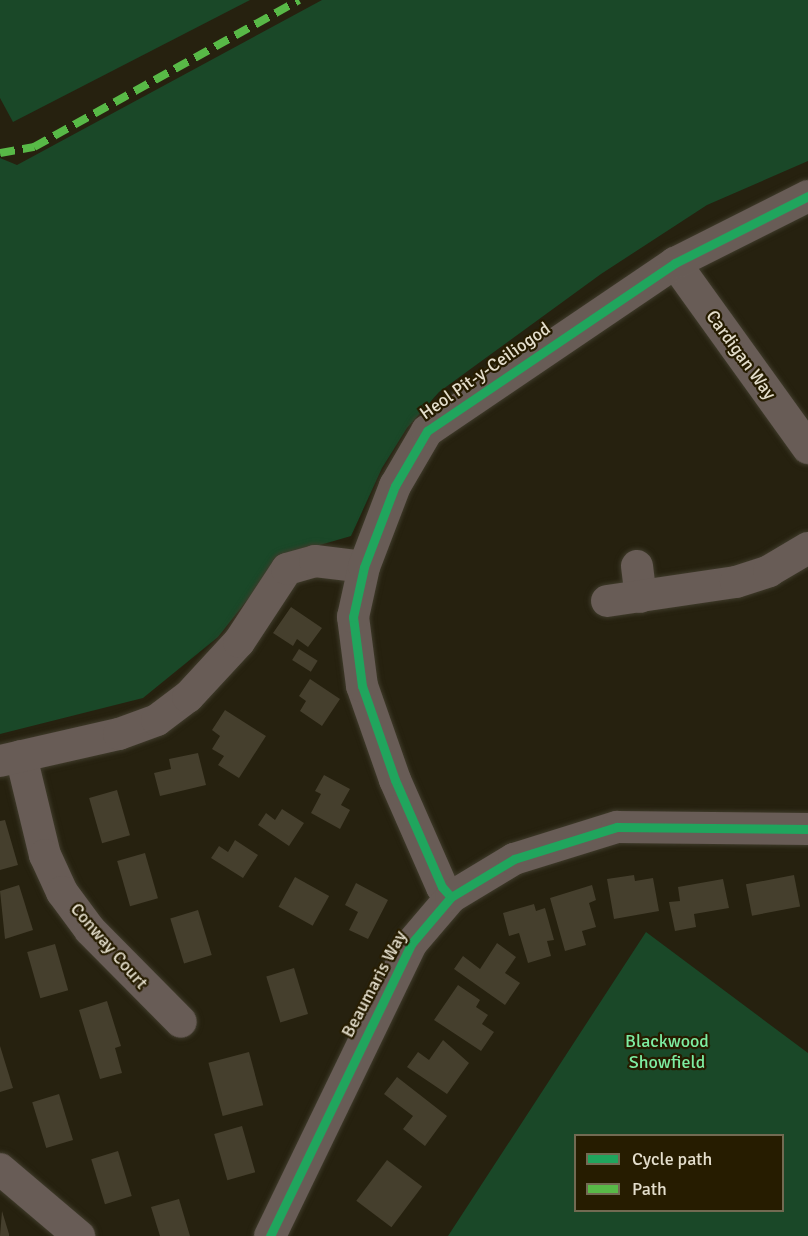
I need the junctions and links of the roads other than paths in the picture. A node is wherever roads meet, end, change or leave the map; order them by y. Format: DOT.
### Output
graph roads {
  1 [pos="808,196"];
  2 [pos="675,262"];
  3 [pos="808,448"];
  4 [pos="808,548"];
  5 [pos="637,566"];
  6 [pos="364,567"];
  7 [pos="641,597"];
  8 [pos="607,601"];
  9 [pos="10,759"];
  10 [pos="808,829"];
  11 [pos="451,897"];
  12 [pos="181,1022"];
  13 [pos="0,1169"];
  14 [pos="79,1236"];
  15 [pos="270,1236"];
  1 -- 2 [label="street, Heol Pit-y-Ceiliogod"];
  2 -- 3 [label="street, Cardigan Way"];
  2 -- 6 [label="street, Heol Pit-y-Ceiliogod"];
  4 -- 7 [label="street"];
  5 -- 7 [label="street"];
  6 -- 9 [label="street"];
  6 -- 11 [label="street, Heol Pit-y-Ceiliogod"];
  7 -- 8 [label="street"];
  9 -- 12 [label="street, Conway Court"];
  10 -- 11 [label="street, Beaumaris Way"];
  11 -- 15 [label="street, Beaumaris Way"];
  13 -- 14 [label="street"];
}
